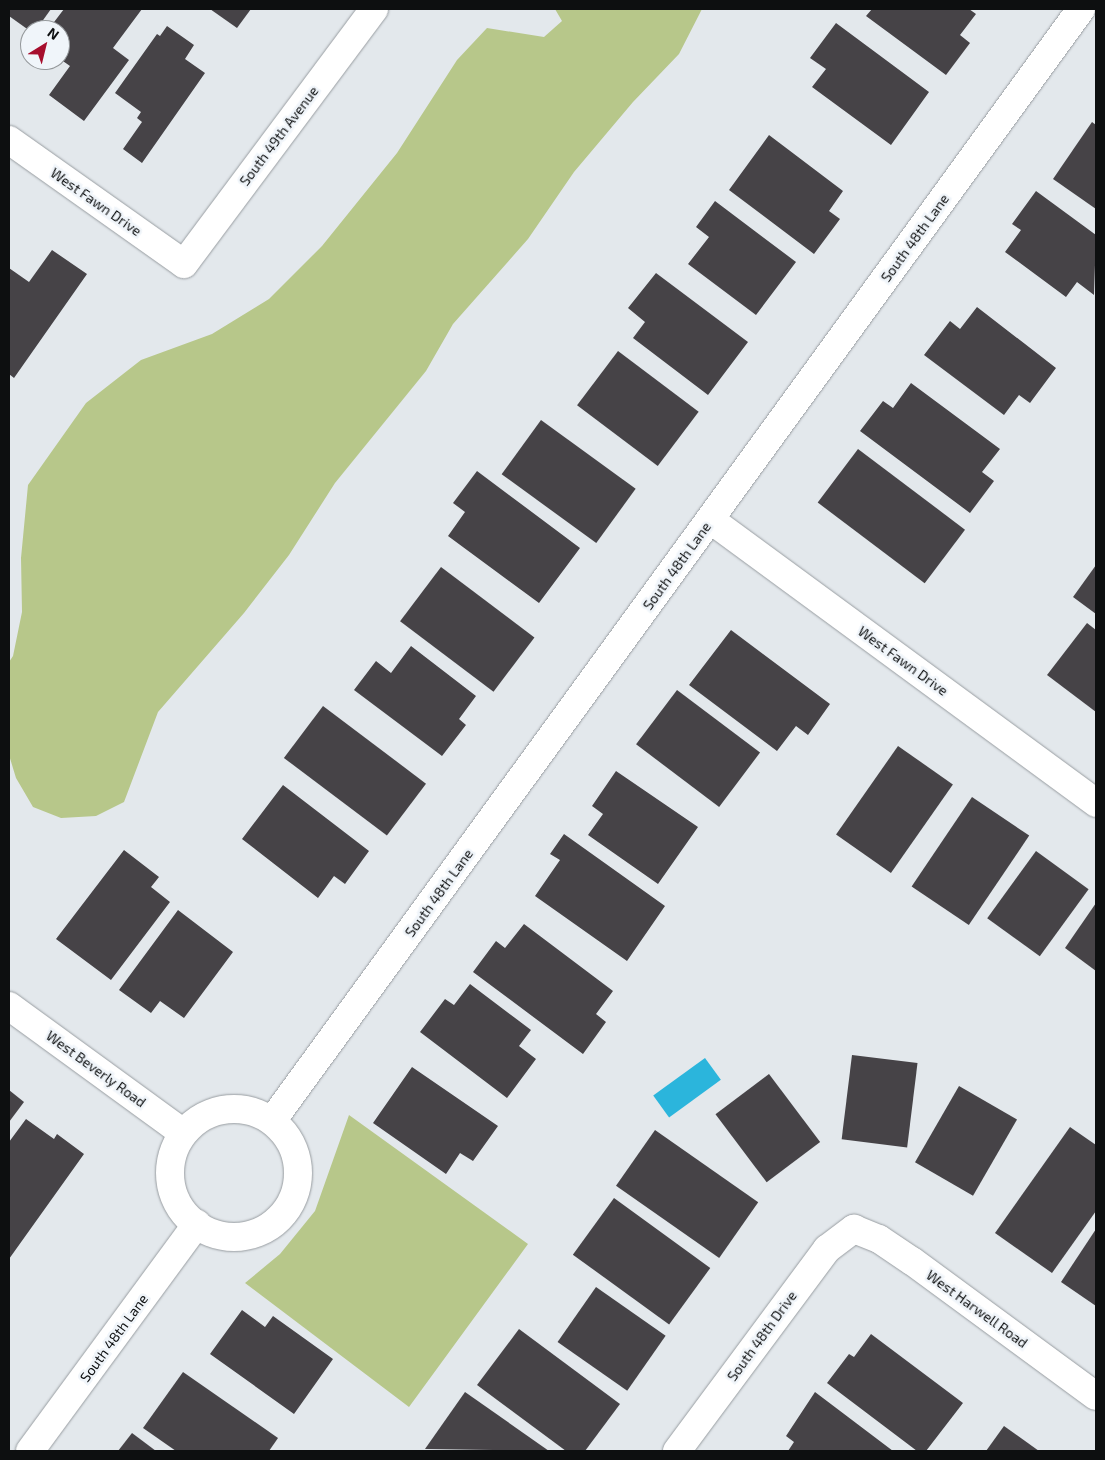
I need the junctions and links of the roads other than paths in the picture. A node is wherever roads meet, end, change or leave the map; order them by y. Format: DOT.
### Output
graph roads {
  1 [pos="374,9"];
  2 [pos="1080,9"];
  3 [pos="9,140"];
  4 [pos="184,264"];
  5 [pos="711,520"];
  6 [pos="1096,803"];
  7 [pos="9,1006"];
  8 [pos="272,1121"];
  9 [pos="183,1133"];
  10 [pos="197,1224"];
  11 [pos="854,1229"];
  12 [pos="1096,1396"];
  13 [pos="30,1451"];
  14 [pos="677,1451"];
  1 -- 4 [label="street, South 49th Avenue"];
  2 -- 5 [label="street, South 48th Lane"];
  3 -- 4 [label="street, West Fawn Drive"];
  5 -- 6 [label="street, West Fawn Drive"];
  5 -- 8 [label="street, South 48th Lane"];
  7 -- 9 [label="street, West Beverly Road"];
  8 -- 9 [label="street"];
  8 -- 10 [label="street"];
  9 -- 10 [label="street"];
  10 -- 13 [label="street, South 48th Lane"];
  11 -- 12 [label="street, West Harwell Road"];
  11 -- 14 [label="street, South 48th Drive"];
}
